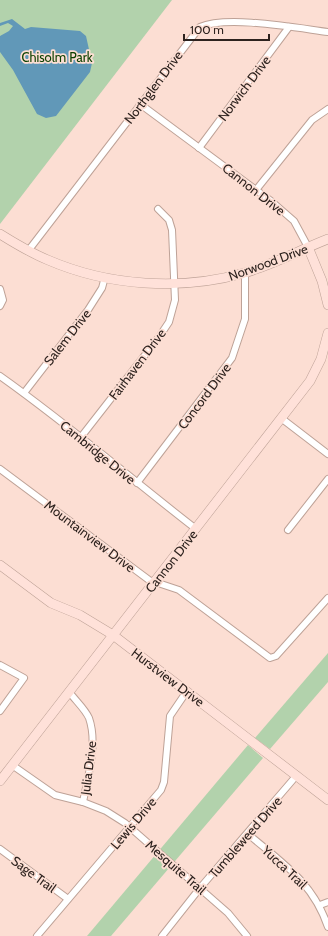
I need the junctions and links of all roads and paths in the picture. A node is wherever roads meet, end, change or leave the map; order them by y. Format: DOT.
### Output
graph roads {
  1 [pos="289,27"];
  2 [pos="328,32"];
  3 [pos="140,104"];
  4 [pos="328,109"];
  5 [pos="199,148"];
  6 [pos="256,190"];
  7 [pos="158,209"];
  8 [pos="0,234"];
  9 [pos="328,239"];
  10 [pos="308,247"];
  11 [pos="28,251"];
  12 [pos="245,272"];
  13 [pos="105,277"];
  14 [pos="174,283"];
  15 [pos="0,289"];
  16 [pos="328,305"];
  17 [pos="0,306"];
  18 [pos="328,333"];
  19 [pos="0,376"];
  20 [pos="24,393"];
  21 [pos="281,418"];
  22 [pos="82,437"];
  23 [pos="328,454"];
  24 [pos="0,469"];
  25 [pos="328,479"];
  26 [pos="137,483"];
  27 [pos="196,529"];
  28 [pos="288,530"];
  29 [pos="0,565"];
  30 [pos="154,584"];
  31 [pos="328,598"];
  32 [pos="113,635"];
  33 [pos="0,665"];
  34 [pos="187,691"];
  35 [pos="70,693"];
  36 [pos="0,711"];
  37 [pos="12,765"];
  38 [pos="297,775"];
  39 [pos="0,782"];
  40 [pos="328,800"];
  41 [pos="83,802"];
  42 [pos="130,828"];
  43 [pos="248,834"];
  44 [pos="0,849"];
  45 [pos="200,888"];
  46 [pos="68,899"];
  47 [pos="328,902"];
  48 [pos="320,906"];
  49 [pos="328,927"];
  50 [pos="37,936"];
  51 [pos="162,936"];
  52 [pos="247,936"];
  1 -- 2 [label="street, Northglen Drive"];
  1 -- 3 [label="street, Northglen Drive"];
  1 -- 5 [label="street, Norwich Drive"];
  3 -- 5 [label="street, Cannon Drive"];
  3 -- 11 [label="street, Northglen Drive"];
  4 -- 6 [label="street"];
  5 -- 6 [label="street, Cannon Drive"];
  6 -- 10 [label="street, Cannon Drive"];
  7 -- 14 [label="street, Fairhaven Drive"];
  8 -- 11 [label="street, Norwood Drive"];
  9 -- 10 [label="street, Norwood Drive"];
  10 -- 12 [label="street, Norwood Drive"];
  10 -- 16 [label="street, Cannon Drive"];
  11 -- 13 [label="street, Norwood Drive"];
  12 -- 14 [label="street, Norwood Drive"];
  12 -- 26 [label="street, Concord Drive"];
  13 -- 14 [label="street, Norwood Drive"];
  13 -- 20 [label="street, Salem Drive"];
  14 -- 22 [label="street, Fairhaven Drive"];
  15 -- 17 [label="street"];
  18 -- 21 [label="street, Cannon Drive"];
  19 -- 20 [label="street, Cambridge Drive"];
  20 -- 22 [label="street, Cambridge Drive"];
  21 -- 23 [label="street"];
  21 -- 27 [label="street, Cannon Drive"];
  22 -- 26 [label="street, Cambridge Drive"];
  24 -- 30 [label="street, Mountainview Drive"];
  25 -- 28 [label="street"];
  26 -- 27 [label="street, Cambridge Drive"];
  27 -- 30 [label="street, Cannon Drive"];
  29 -- 32 [label="street, Hurstview Drive"];
  30 -- 31 [label="street, Mountainview Drive"];
  30 -- 32 [label="street, Cannon Drive"];
  32 -- 34 [label="street, Hurstview Drive"];
  32 -- 35 [label="street, Cannon Drive"];
  33 -- 36 [label="street"];
  34 -- 38 [label="street, Hurstview Drive"];
  34 -- 42 [label="street, Lewis Drive"];
  35 -- 37 [label="street, Cannon Drive"];
  35 -- 41 [label="street, Julia Drive"];
  37 -- 39 [label="street, Cannon Drive"];
  37 -- 41 [label="street, Mesquite Trail"];
  38 -- 40 [label="street, Hurstview Drive"];
  38 -- 43 [label="street, Tumbleweed Drive"];
  41 -- 42 [label="street, Mesquite Trail"];
  42 -- 45 [label="street, Mesquite Trail"];
  42 -- 46 [label="street, Lewis Drive"];
  43 -- 45 [label="street, Tumbleweed Drive"];
  43 -- 48 [label="street, Yucca Trail"];
  44 -- 46 [label="street, Sage Trail"];
  45 -- 51 [label="street, Tumbleweed Drive"];
  45 -- 52 [label="street, Mesquite Trail"];
  46 -- 50 [label="street, Lewis Drive"];
  47 -- 48 [label="street"];
  48 -- 49 [label="street, Yucca Trail"];
}
